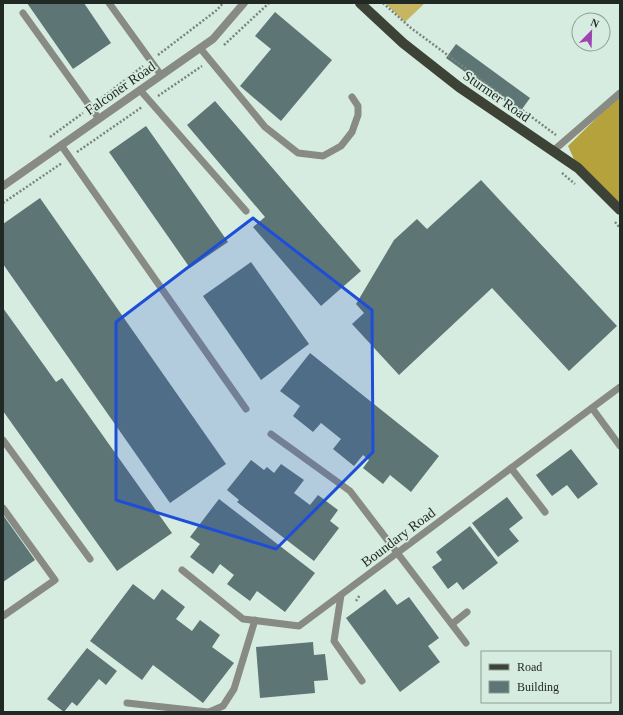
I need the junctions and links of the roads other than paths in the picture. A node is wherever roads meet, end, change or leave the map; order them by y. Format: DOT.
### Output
graph roads {
  1 [pos="109,3"];
  2 [pos="244,3"];
  3 [pos="360,3"];
  4 [pos="23,13"];
  5 [pos="200,48"];
  6 [pos="161,75"];
  7 [pos="140,90"];
  8 [pos="620,93"];
  9 [pos="352,97"];
  10 [pos="99,119"];
  11 [pos="61,145"];
  12 [pos="553,151"];
  13 [pos="3,186"];
  14 [pos="620,210"];
  15 [pos="246,212"];
  16 [pos="620,387"];
  17 [pos="592,408"];
  18 [pos="246,409"];
  19 [pos="271,434"];
  20 [pos="3,440"];
  21 [pos="620,446"];
  22 [pos="511,468"];
  23 [pos="3,508"];
  24 [pos="545,512"];
  25 [pos="398,553"];
  26 [pos="90,559"];
  27 [pos="182,570"];
  28 [pos="341,595"];
  29 [pos="467,612"];
  30 [pos="3,616"];
  31 [pos="255,620"];
  32 [pos="452,624"];
  33 [pos="466,643"];
  34 [pos="362,680"];
  35 [pos="127,703"];
  36 [pos="208,712"];
  1 -- 6 [label="lane"];
  2 -- 5 [label="street, Falconer Road"];
  3 -- 12 [label="main road, Sturmer Road"];
  4 -- 10 [label="lane"];
  5 -- 6 [label="street, Falconer Road"];
  5 -- 9 [label="lane"];
  6 -- 7 [label="street, Falconer Road"];
  7 -- 10 [label="street, Falconer Road"];
  7 -- 15 [label="lane"];
  8 -- 12 [label="lane"];
  10 -- 11 [label="street, Falconer Road"];
  11 -- 13 [label="street, Falconer Road"];
  11 -- 18 [label="lane"];
  12 -- 14 [label="main road, Sturmer Road"];
  16 -- 17 [label="lane, Boundary Road"];
  17 -- 21 [label="lane"];
  17 -- 22 [label="lane, Boundary Road"];
  19 -- 25 [label="lane"];
  20 -- 26 [label="lane"];
  22 -- 24 [label="lane"];
  22 -- 25 [label="lane, Boundary Road"];
  23 -- 30 [label="lane"];
  25 -- 28 [label="lane, Boundary Road"];
  25 -- 32 [label="lane"];
  27 -- 31 [label="lane, Boundary Road"];
  28 -- 31 [label="lane, Boundary Road"];
  28 -- 34 [label="lane"];
  29 -- 32 [label="lane"];
  31 -- 36 [label="lane"];
  32 -- 33 [label="lane"];
  35 -- 36 [label="lane"];
}
